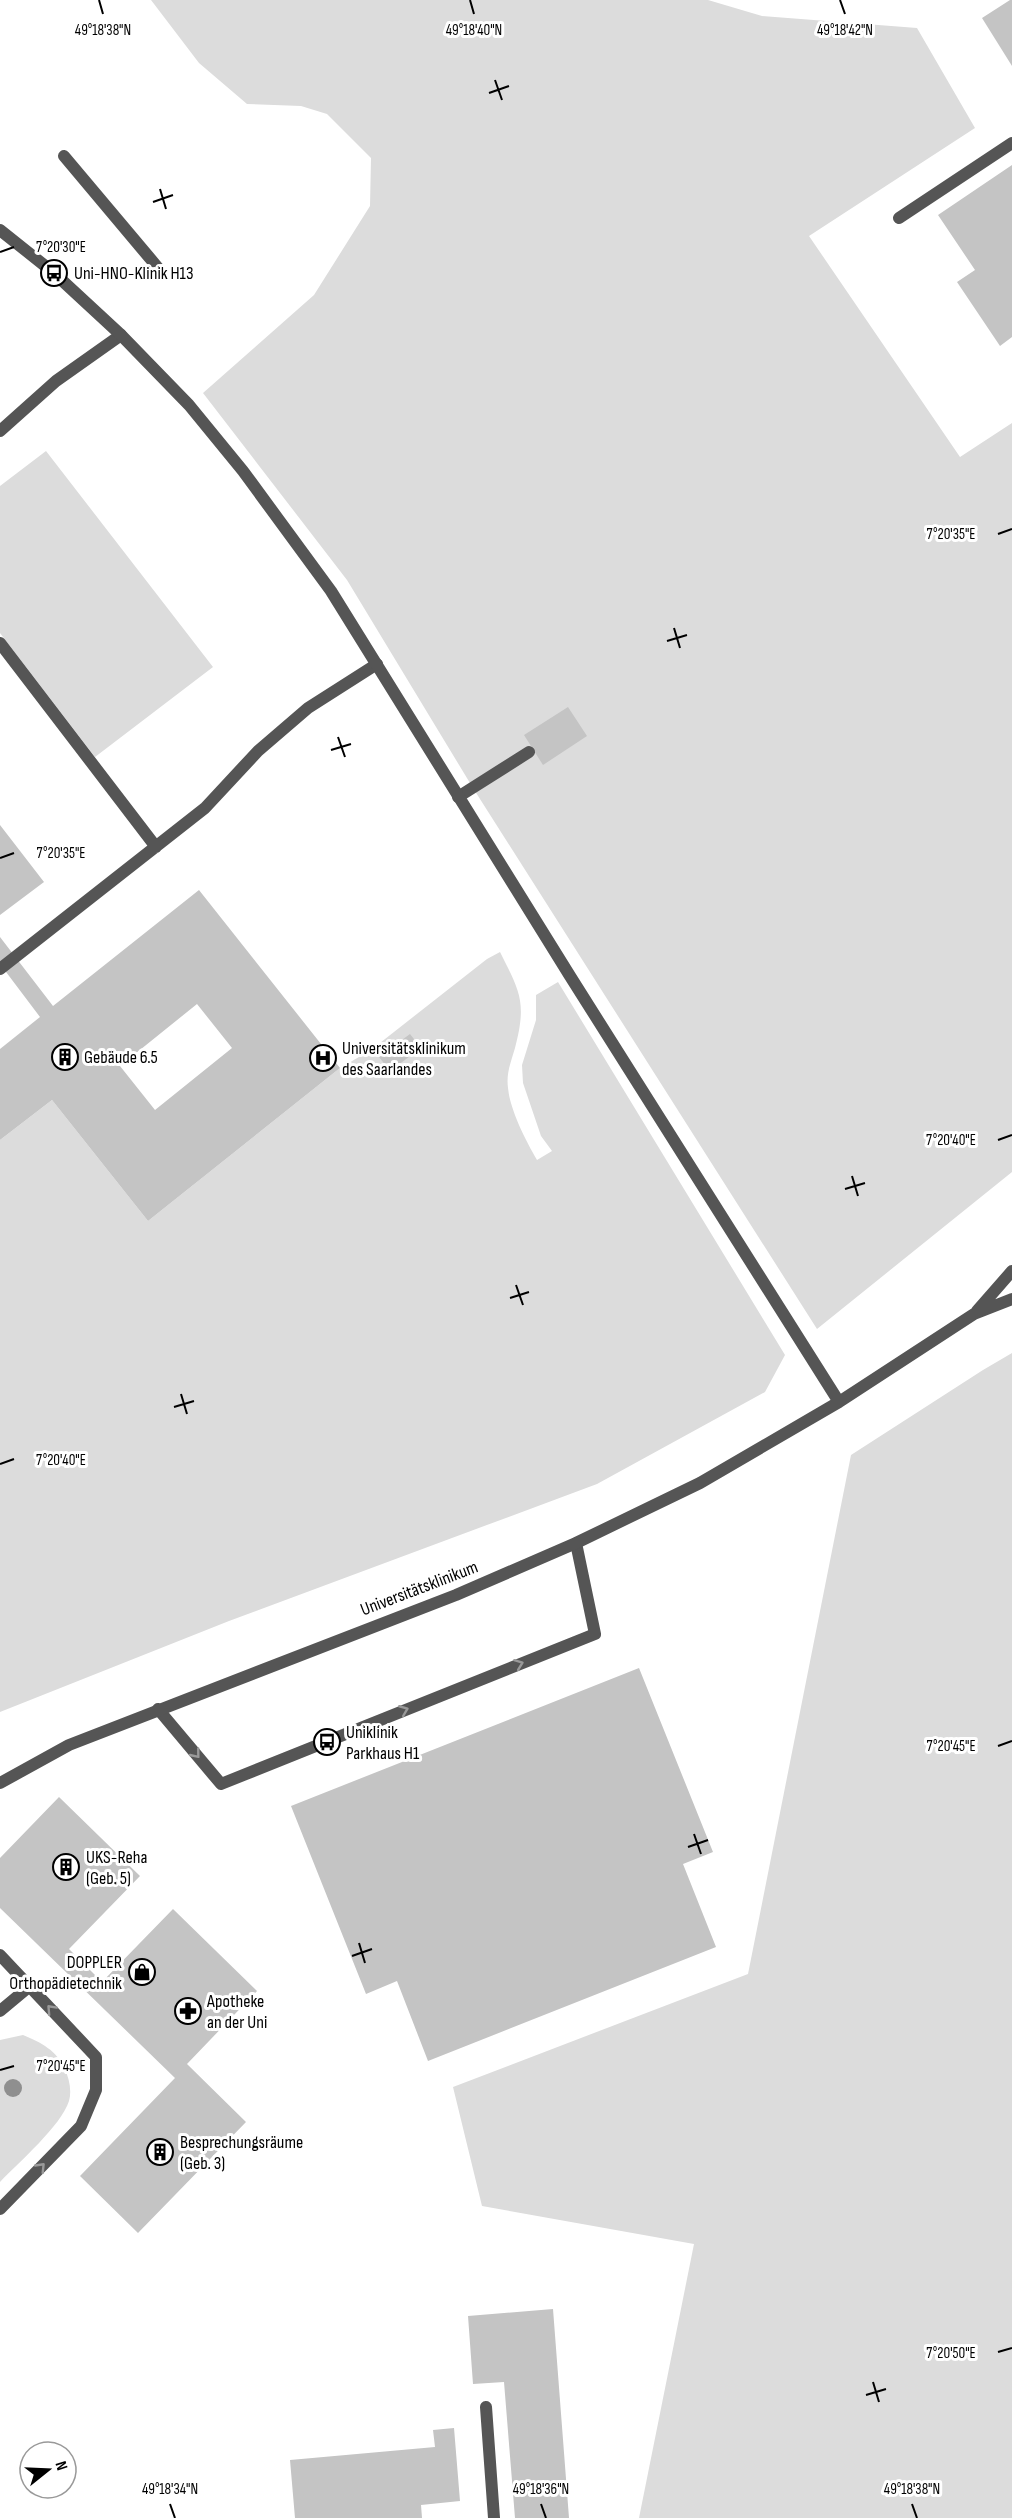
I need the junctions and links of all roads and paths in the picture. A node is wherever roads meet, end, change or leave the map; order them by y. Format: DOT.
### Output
graph roads {
  1 [pos="1012,143"];
  2 [pos="64,156"];
  3 [pos="899,218"];
  4 [pos="0,230"];
  5 [pos="159,269"];
  6 [pos="121,335"];
  7 [pos="0,430"];
  8 [pos="0,643"];
  9 [pos="377,664"];
  10 [pos="529,752"];
  11 [pos="458,797"];
  12 [pos="156,848"];
  13 [pos="0,969"];
  14 [pos="1012,1272"];
  15 [pos="1012,1299"];
  16 [pos="974,1314"];
  17 [pos="839,1402"];
  18 [pos="576,1543"];
  19 [pos="158,1709"];
  20 [pos="0,1783"];
  21 [pos="0,1955"];
  22 [pos="30,1986"];
  23 [pos="0,2011"];
  24 [pos="0,2209"];
  25 [pos="486,2407"];
  26 [pos="494,2518"];
  1 -- 3 [label="street"];
  2 -- 5 [label="street"];
  4 -- 6 [label="street"];
  6 -- 7 [label="street"];
  6 -- 9 [label="street"];
  8 -- 12 [label="street"];
  9 -- 11 [label="street"];
  9 -- 12 [label="street"];
  10 -- 11 [label="street"];
  11 -- 17 [label="street"];
  12 -- 13 [label="street"];
  14 -- 16 [label="street"];
  15 -- 16 [label="street"];
  16 -- 17 [label="street, Universitätsklinikum"];
  17 -- 18 [label="street, Universitätsklinikum"];
  18 -- 19 [label="street, Universitätsklinikum"];
  19 -- 18 [label="street, one-way"];
  19 -- 20 [label="street, Universitätsklinikum"];
  21 -- 22 [label="street"];
  22 -- 23 [label="street"];
  24 -- 22 [label="street, one-way"];
  25 -- 26 [label="street"];
}
